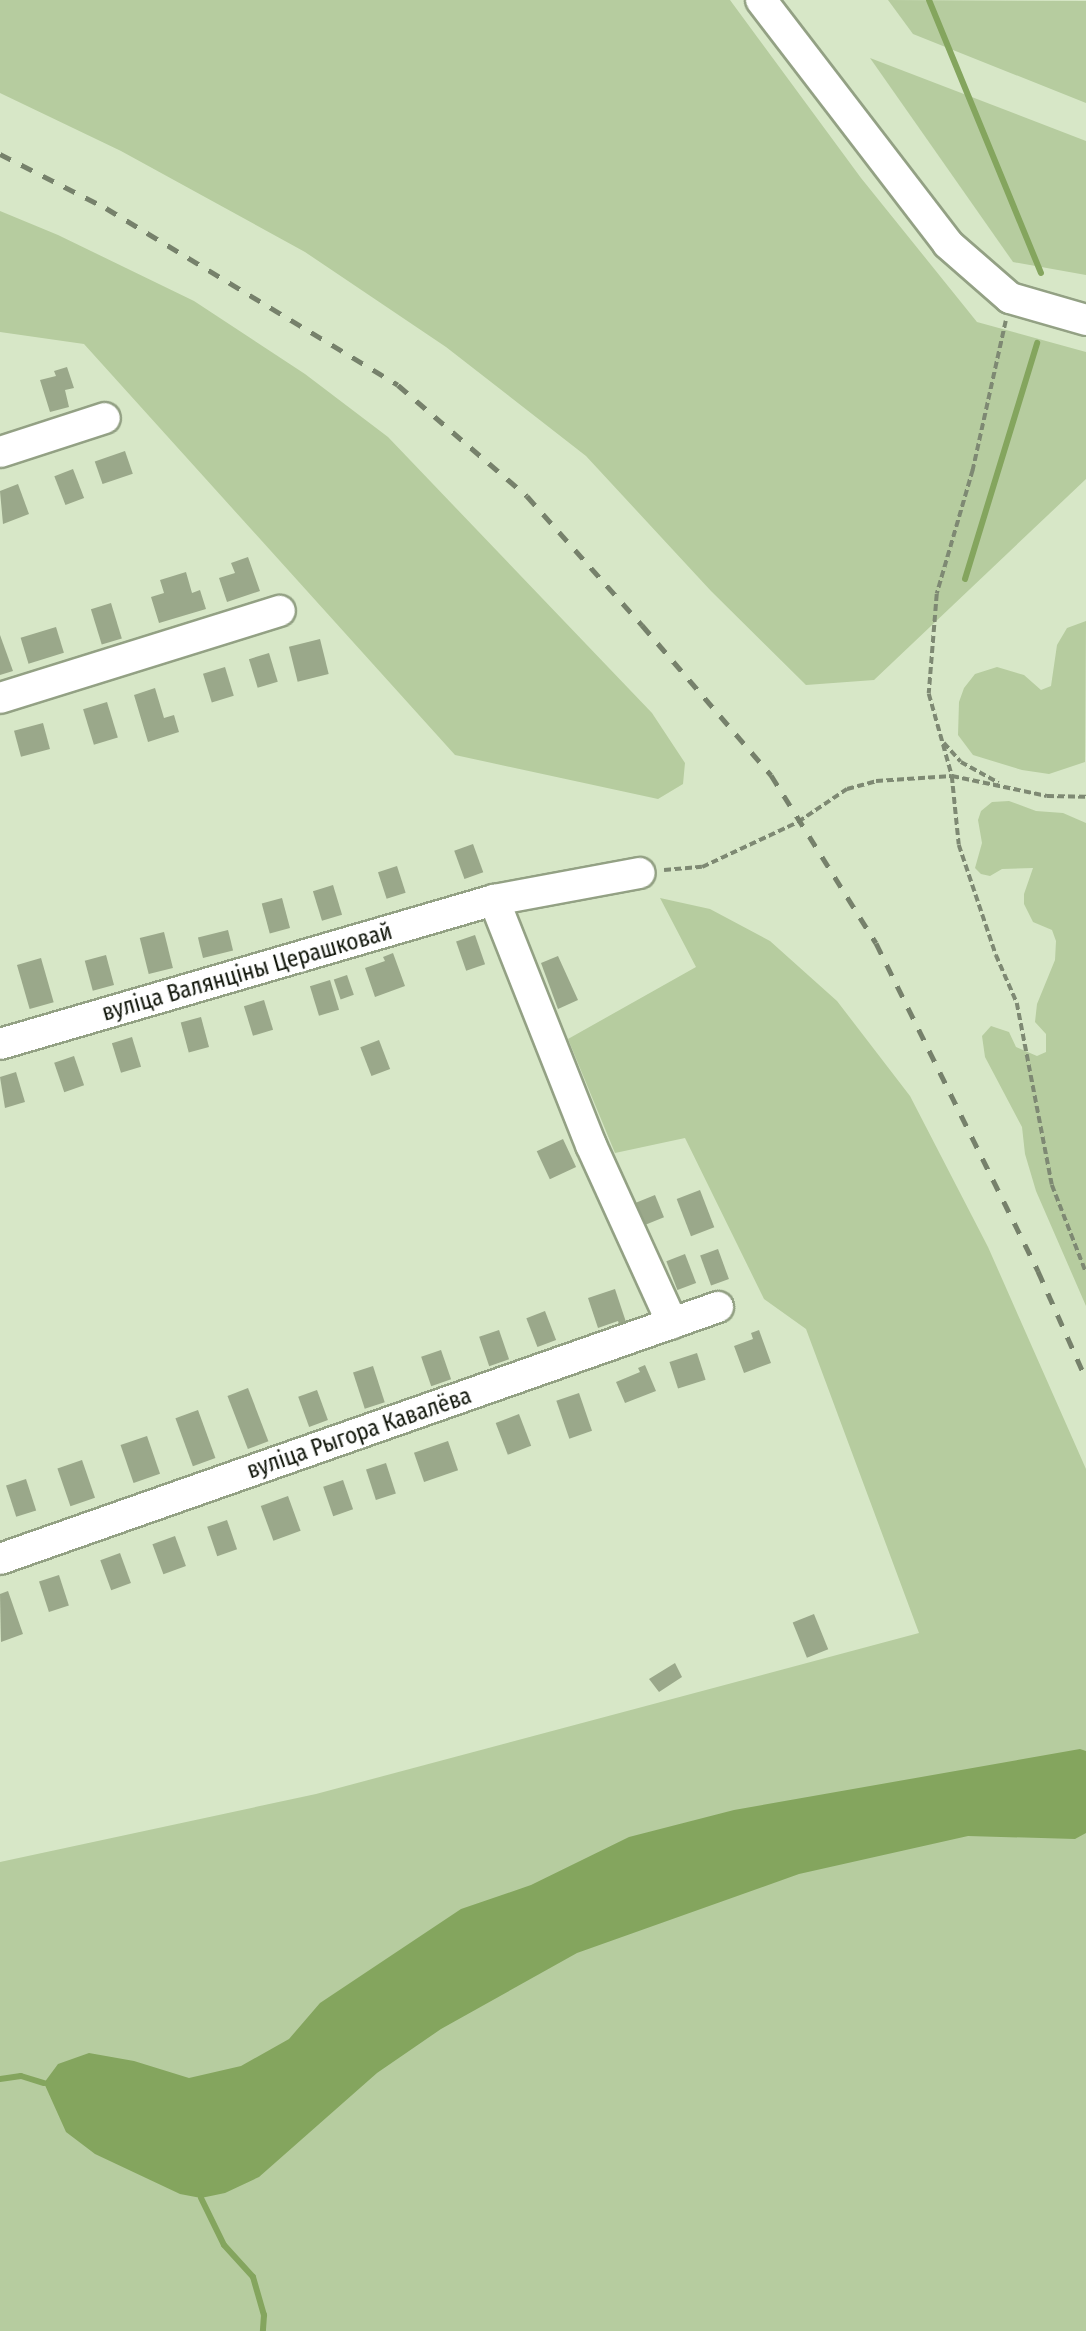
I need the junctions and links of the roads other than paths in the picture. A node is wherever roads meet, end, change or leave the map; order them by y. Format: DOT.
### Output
graph roads {
  1 [pos="761,0"];
  2 [pos="1086,320"];
  3 [pos="105,418"];
  4 [pos="0,452"];
  5 [pos="280,611"];
  6 [pos="0,698"];
  7 [pos="640,873"];
  8 [pos="494,900"];
  9 [pos="0,1044"];
  10 [pos="718,1307"];
  11 [pos="672,1323"];
  12 [pos="0,1559"];
  1 -- 2 [label="street"];
  3 -- 4 [label="street"];
  5 -- 6 [label="street"];
  7 -- 8 [label="street, вуліца Валянціны Церашковай"];
  8 -- 9 [label="street, вуліца Валянціны Церашковай"];
  8 -- 11 [label="street"];
  10 -- 11 [label="street, вуліца Рыгора Кавалёва"];
  11 -- 12 [label="street, вуліца Рыгора Кавалёва"];
}
